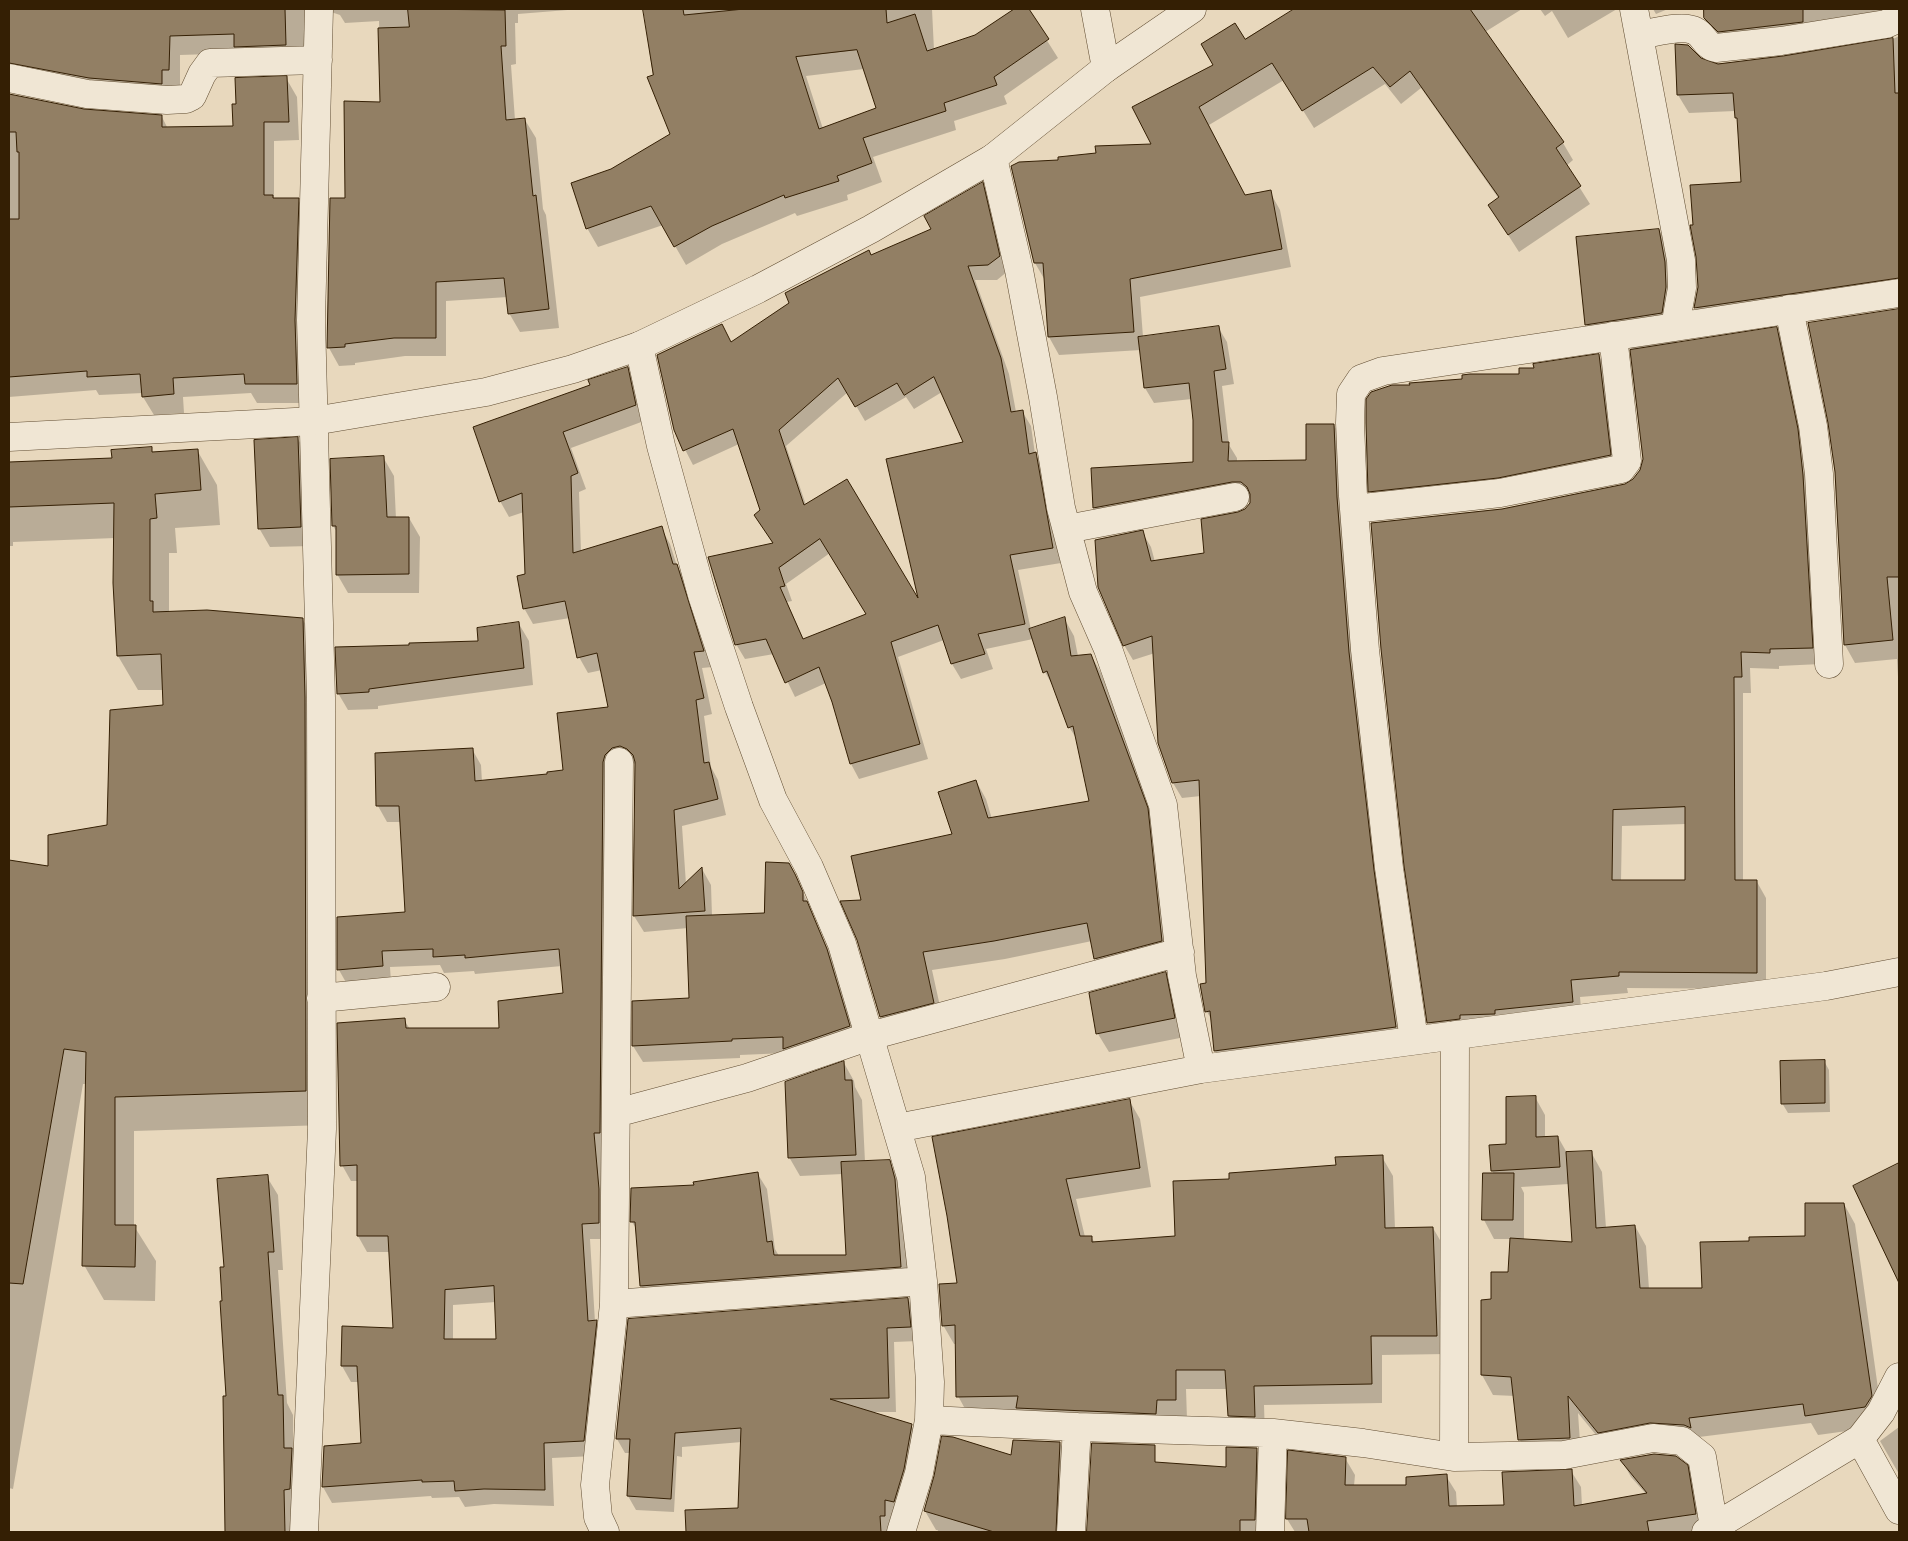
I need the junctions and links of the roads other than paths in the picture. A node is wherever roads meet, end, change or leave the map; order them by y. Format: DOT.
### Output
graph roads {
  1 [pos="319,9"];
  2 [pos="1095,9"];
  3 [pos="1192,9"];
  4 [pos="1634,9"];
  5 [pos="1899,18"];
  6 [pos="1639,35"];
  7 [pos="318,60"];
  8 [pos="1106,68"];
  9 [pos="9,78"];
  10 [pos="993,158"];
  11 [pos="1899,294"];
  12 [pos="1789,310"];
  13 [pos="1675,326"];
  14 [pos="1614,336"];
  15 [pos="639,346"];
  16 [pos="314,421"];
  17 [pos="9,437"];
  18 [pos="1236,497"];
  19 [pos="1354,509"];
  20 [pos="1067,529"];
  21 [pos="1829,664"];
  22 [pos="619,762"];
  23 [pos="1180,952"];
  24 [pos="1899,972"];
  25 [pos="436,987"];
  26 [pos="321,998"];
  27 [pos="1454,1035"];
  28 [pos="870,1036"];
  29 [pos="1414,1040"];
  30 [pos="1201,1069"];
  31 [pos="616,1113"];
  32 [pos="897,1128"];
  33 [pos="923,1281"];
  34 [pos="614,1304"];
  35 [pos="1899,1377"];
  36 [pos="929,1420"];
  37 [pos="1077,1427"];
  38 [pos="1273,1433"];
  39 [pos="1860,1439"];
  40 [pos="1454,1457"];
  41 [pos="1899,1510"];
  42 [pos="1710,1530"];
  43 [pos="304,1532"];
  44 [pos="605,1532"];
  45 [pos="901,1532"];
  46 [pos="1070,1532"];
  47 [pos="1270,1532"];
  1 -- 7 [label="street"];
  2 -- 8 [label="street"];
  3 -- 8 [label="street"];
  4 -- 6 [label="street"];
  5 -- 6 [label="street"];
  6 -- 13 [label="street"];
  7 -- 9 [label="street"];
  7 -- 16 [label="street"];
  8 -- 10 [label="street"];
  10 -- 15 [label="street"];
  10 -- 20 [label="street"];
  11 -- 12 [label="street"];
  12 -- 13 [label="street"];
  12 -- 21 [label="street"];
  13 -- 14 [label="street"];
  14 -- 19 [label="street"];
  14 -- 19 [label="street"];
  15 -- 16 [label="street"];
  15 -- 28 [label="street"];
  16 -- 17 [label="street"];
  16 -- 26 [label="street"];
  18 -- 20 [label="street"];
  19 -- 29 [label="street"];
  20 -- 23 [label="street"];
  22 -- 31 [label="street"];
  23 -- 28 [label="street"];
  23 -- 30 [label="street"];
  24 -- 27 [label="street"];
  25 -- 26 [label="street"];
  26 -- 43 [label="street"];
  27 -- 29 [label="street"];
  27 -- 40 [label="street"];
  28 -- 31 [label="street"];
  28 -- 32 [label="street"];
  29 -- 30 [label="street"];
  30 -- 32 [label="street"];
  31 -- 34 [label="street"];
  32 -- 33 [label="street"];
  33 -- 34 [label="street"];
  33 -- 36 [label="street"];
  34 -- 44 [label="street"];
  35 -- 39 [label="street"];
  36 -- 37 [label="street"];
  36 -- 45 [label="street"];
  37 -- 38 [label="street"];
  37 -- 46 [label="street"];
  38 -- 40 [label="street"];
  38 -- 47 [label="street"];
  39 -- 41 [label="street"];
  39 -- 42 [label="street"];
  40 -- 42 [label="street"];
}
